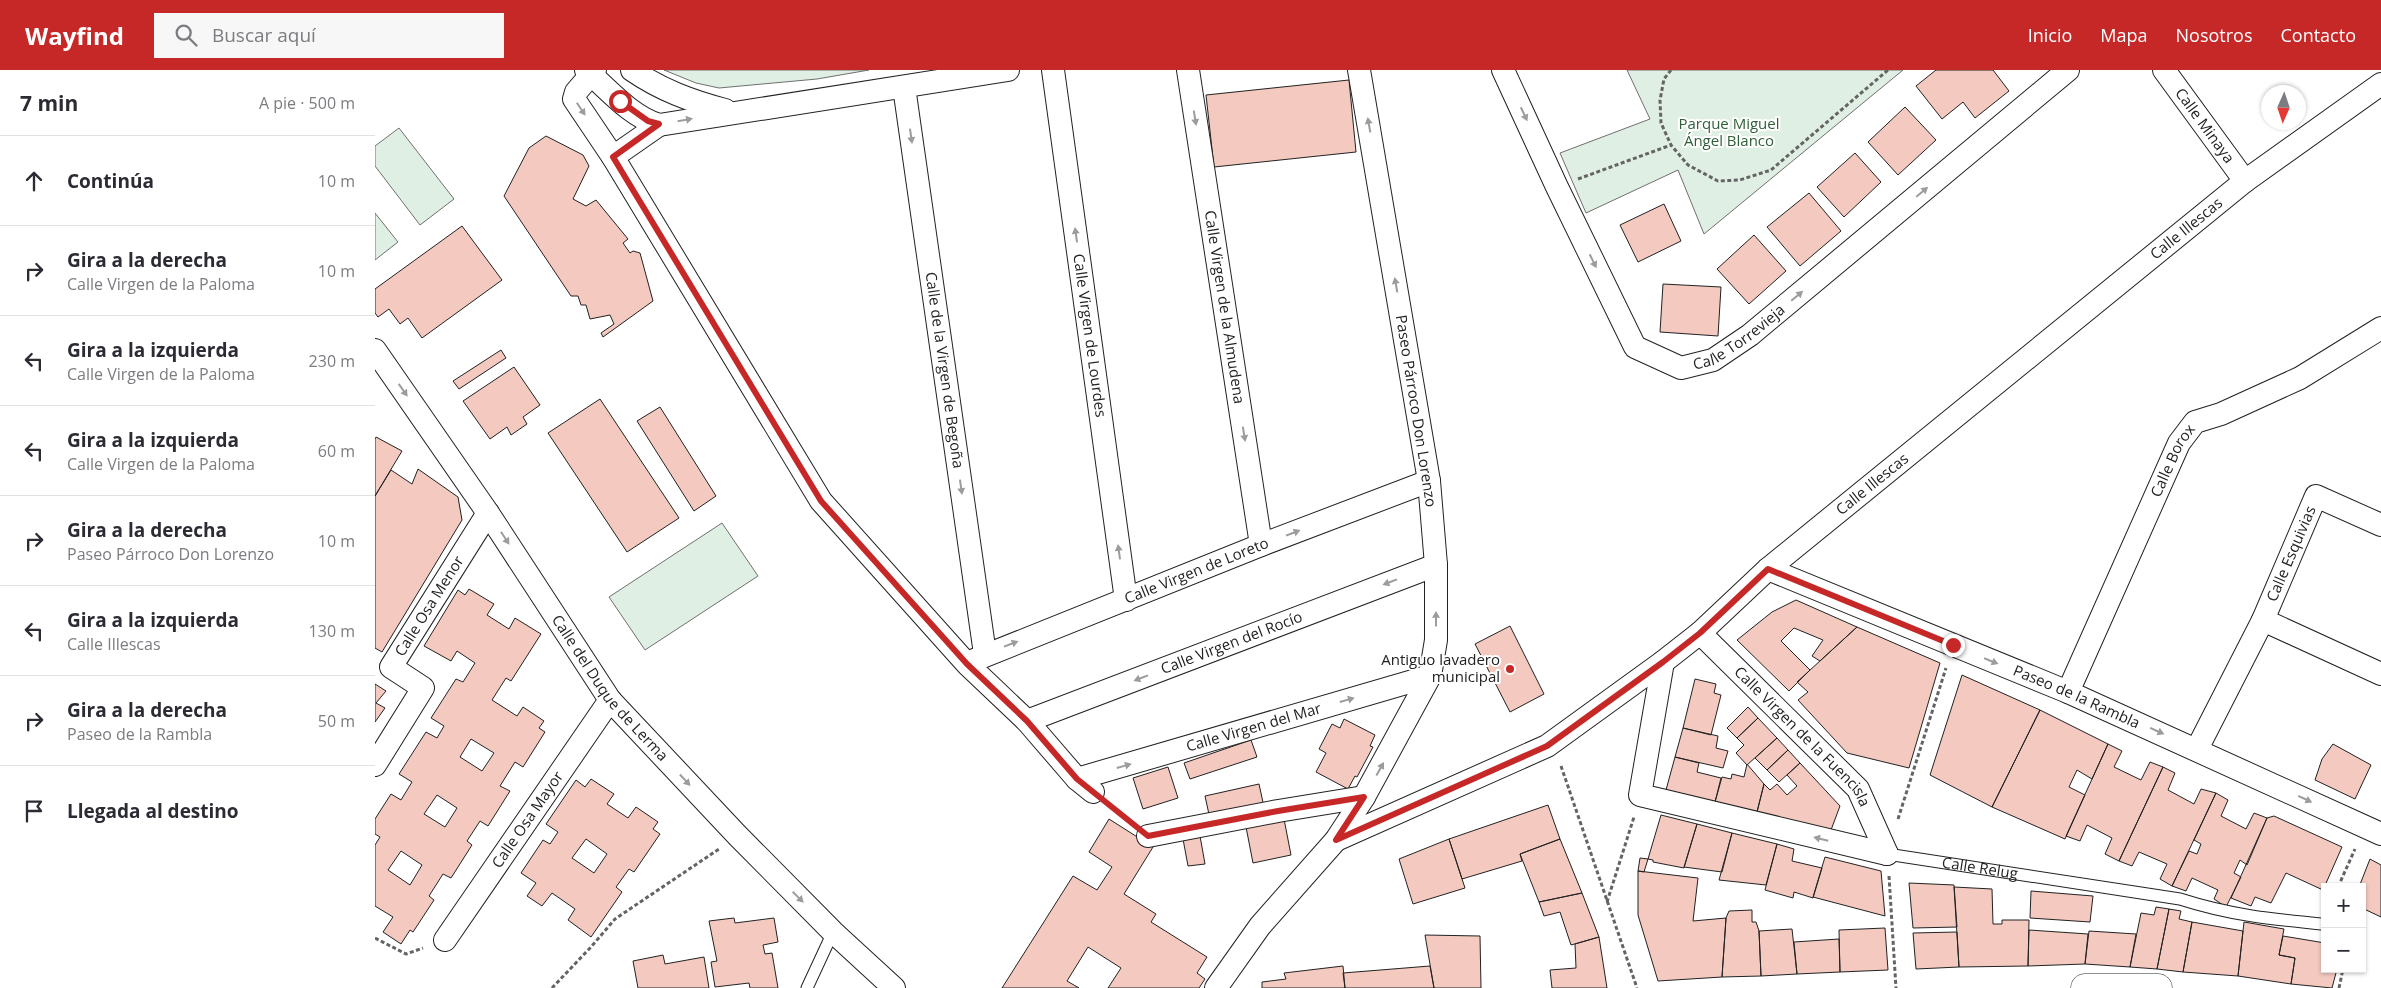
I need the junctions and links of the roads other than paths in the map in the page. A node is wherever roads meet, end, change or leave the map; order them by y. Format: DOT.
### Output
graph roads {
  1 [pos="632,70"];
  2 [pos="1009,70"];
  3 [pos="1053,70"];
  4 [pos="1188,70"];
  5 [pos="1359,70"];
  6 [pos="1503,70"];
  7 [pos="2068,70"];
  8 [pos="2164,70"];
  9 [pos="591,72"];
  10 [pos="2381,84"];
  11 [pos="904,87"];
  12 [pos="734,112"];
  13 [pos="659,124"];
  14 [pos="613,157"];
  15 [pos="2245,181"];
  16 [pos="2381,328"];
  17 [pos="375,350"];
  18 [pos="1429,481"];
  19 [pos="488,513"];
  20 [pos="2381,524"];
  21 [pos="1261,545"];
  22 [pos="1436,565"];
  23 [pos="1768,569"];
  24 [pos="1126,600"];
  25 [pos="2263,620"];
  26 [pos="1700,633"];
  27 [pos="976,659"];
  28 [pos="383,662"];
  29 [pos="1663,662"];
  30 [pos="2381,674"];
  31 [pos="1430,676"];
  32 [pos="2068,692"];
  33 [pos="610,700"];
  34 [pos="1027,721"];
  35 [pos="2197,749"];
  36 [pos="375,765"];
  37 [pos="1364,797"];
  38 [pos="2373,830"];
  39 [pos="1148,836"];
  40 [pos="1336,840"];
  41 [pos="1887,854"];
  42 [pos="2321,924"];
  43 [pos="833,932"];
  44 [pos="445,940"];
  45 [pos="807,988"];
  46 [pos="894,988"];
  47 [pos="1216,988"];
  48 [pos="2085,988"];
  49 [pos="2158,988"];
  1 -- 12 [label="street"];
  2 -- 11 [label="street"];
  24 -- 3 [label="street, Calle Virgen de Lourdes, one-way"];
  4 -- 21 [label="street, Calle Virgen de la Almudena, one-way"];
  18 -- 5 [label="street, Paseo Párroco Don Lorenzo, one-way"];
  6 -- 7 [label="street, Calle Torrevieja, one-way"];
  8 -- 15 [label="street, Calle Minaya"];
  9 -- 13 [label="street"];
  9 -- 14 [label="street, one-way"];
  10 -- 15 [label="street, Calle Illescas"];
  11 -- 12 [label="street"];
  11 -- 27 [label="street, Calle de la Virgen de Begoña, one-way"];
  13 -- 12 [label="street, one-way"];
  13 -- 14 [label="street"];
  14 -- 27 [label="street"];
  15 -- 23 [label="street, Calle Illescas"];
  16 -- 32 [label="street, Calle Borox"];
  17 -- 19 [label="street, Calle del Duque de Lerma, one-way"];
  21 -- 18 [label="street, Calle Virgen de Loreto, one-way"];
  18 -- 22 [label="street, Paseo Párroco Don Lorenzo"];
  19 -- 28 [label="street, Calle Osa Menor"];
  19 -- 33 [label="street, Calle del Duque de Lerma, one-way"];
  20 -- 25 [label="street, Calle Esquivias"];
  21 -- 24 [label="street, Calle Virgen de Loreto"];
  31 -- 22 [label="street, Paseo Párroco Don Lorenzo, one-way"];
  22 -- 34 [label="street, Calle Virgen del Rocío, one-way"];
  23 -- 26 [label="street, Calle Illescas"];
  23 -- 32 [label="street, Paseo de la Rambla, one-way"];
  27 -- 24 [label="street, Calle Virgen de Loreto, one-way"];
  25 -- 30 [label="street, Calle Esquivias"];
  25 -- 35 [label="street, Calle Esquivias"];
  26 -- 29 [label="street, Calle Illescas"];
  26 -- 41 [label="street, Calle Virgen de la Fuencisla"];
  27 -- 34 [label="street"];
  28 -- 36 [label="street, Calle Osa Menor"];
  29 -- 40 [label="street, Calle Illescas"];
  41 -- 29 [label="street, Calle Relug, one-way"];
  34 -- 31 [label="street, Calle Virgen del Mar, one-way"];
  37 -- 31 [label="street, Paseo Párroco Don Lorenzo, one-way"];
  32 -- 35 [label="street, Paseo de la Rambla, one-way"];
  33 -- 43 [label="street, Calle del Duque de Lerma, one-way"];
  33 -- 44 [label="street, Calle Osa Mayor"];
  35 -- 38 [label="street, Paseo de la Rambla, one-way"];
  37 -- 39 [label="street"];
  37 -- 40 [label="street, Paseo Párroco Don Lorenzo"];
  40 -- 47 [label="street, Paseo Párroco Don Lorenzo"];
  41 -- 42 [label="lane, Calle Relug"];
  43 -- 45 [label="lane"];
  43 -- 46 [label="street, Calle del Duque de Lerma"];
  48 -- 49 [label="street"];
}
